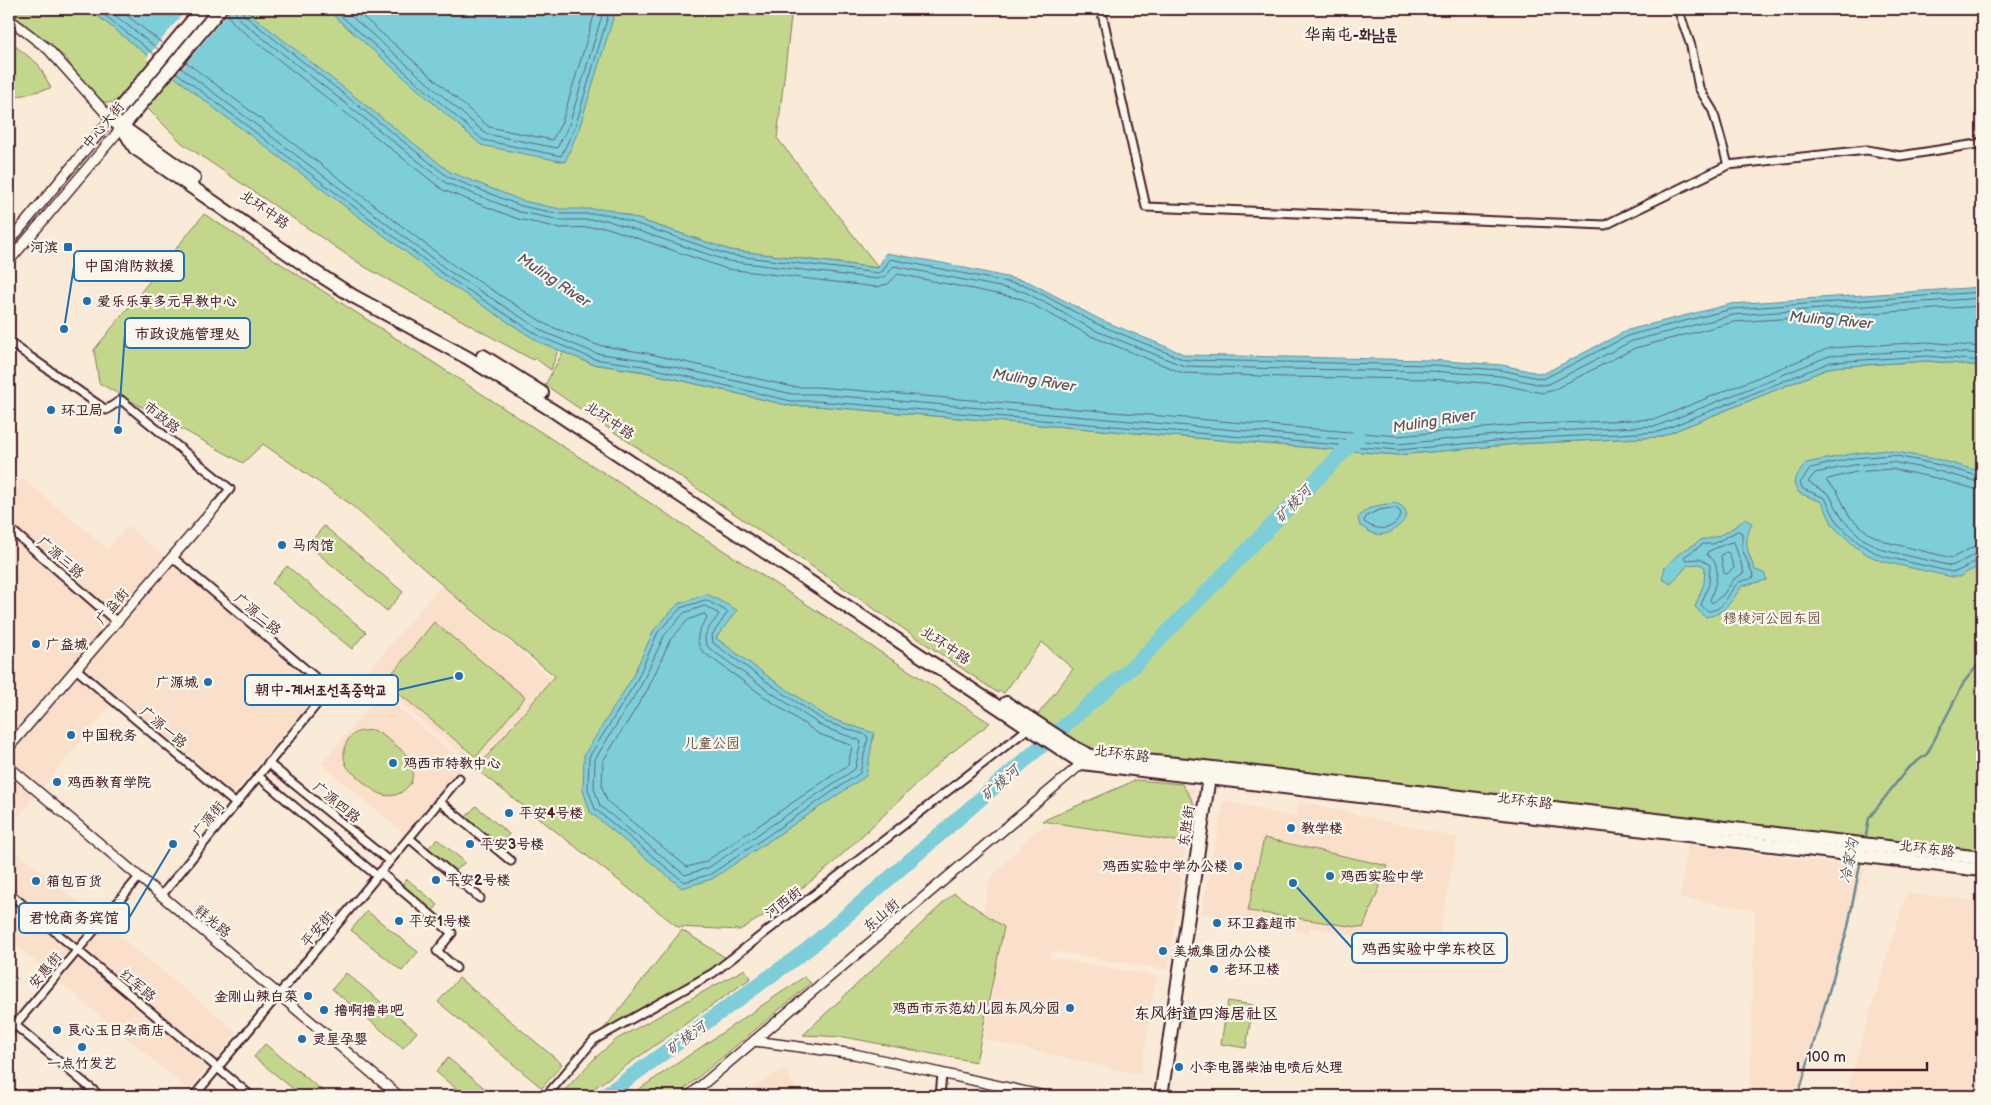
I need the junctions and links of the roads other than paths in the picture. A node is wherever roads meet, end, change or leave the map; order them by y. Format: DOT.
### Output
graph roads {
  1 [pos="202,9"];
  2 [pos="220,9"];
  3 [pos="1101,9"];
  4 [pos="1678,9"];
  5 [pos="9,19"];
  6 [pos="111,119"];
  7 [pos="122,127"];
  8 [pos="1982,141"];
  9 [pos="1728,165"];
  10 [pos="9,242"];
  11 [pos="9,260"];
  12 [pos="9,342"];
  13 [pos="217,504"];
  14 [pos="9,528"];
  15 [pos="172,557"];
  16 [pos="117,622"];
  17 [pos="76,669"];
  18 [pos="329,689"];
  19 [pos="1032,725"];
  20 [pos="9,747"];
  21 [pos="1070,751"];
  22 [pos="1086,760"];
  23 [pos="268,763"];
  24 [pos="9,768"];
  25 [pos="1210,773"];
  26 [pos="258,776"];
  27 [pos="459,778"];
  28 [pos="439,802"];
  29 [pos="236,804"];
  30 [pos="409,838"];
  31 [pos="1982,858"];
  32 [pos="389,861"];
  33 [pos="511,861"];
  34 [pos="1982,870"];
  35 [pos="379,874"];
  36 [pos="139,877"];
  37 [pos="9,893"];
  38 [pos="161,896"];
  39 [pos="480,898"];
  40 [pos="77,951"];
  41 [pos="456,968"];
  42 [pos="278,994"];
  43 [pos="9,1020"];
  44 [pos="15,1025"];
  45 [pos="9,1032"];
  46 [pos="754,1040"];
  47 [pos="217,1068"];
  48 [pos="942,1074"];
  49 [pos="100,1096"];
  50 [pos="194,1096"];
  51 [pos="251,1096"];
  52 [pos="399,1096"];
  53 [pos="546,1096"];
  54 [pos="689,1096"];
  55 [pos="940,1096"];
  56 [pos="1045,1096"];
  57 [pos="1161,1096"];
  1 -- 6 [label="highway, 中心大街"];
  2 -- 7 [label="highway, 中心大街"];
  3 -- 9 [label="street"];
  4 -- 9 [label="street"];
  5 -- 6 [label="street, 北环中路"];
  6 -- 7 [label="highway, 北环中路"];
  6 -- 10 [label="street, 中心大街"];
  7 -- 11 [label="street, 中心大街"];
  7 -- 19 [label="highway, 北环中路"];
  8 -- 9 [label="street"];
  12 -- 13 [label="street, 市政路"];
  13 -- 15 [label="street, 广益街"];
  14 -- 16 [label="street, 广源三路"];
  15 -- 16 [label="street, 广益街"];
  15 -- 18 [label="street, 广源二路"];
  16 -- 17 [label="street, 广益街"];
  17 -- 20 [label="street, 广益街"];
  17 -- 29 [label="street, 广源一路"];
  18 -- 23 [label="street, 广源街"];
  19 -- 21 [label="highway, 北环中路"];
  19 -- 53 [label="street, 河西街"];
  21 -- 22 [label="highway, 北环东路"];
  22 -- 25 [label="highway, 北环东路"];
  22 -- 46 [label="street, 东山街"];
  23 -- 26 [label="street, 广源街"];
  23 -- 32 [label="street, 广源四路"];
  24 -- 36 [label="street, 祥光路"];
  25 -- 31 [label="highway, 北环东路"];
  25 -- 34 [label="highway, 北环东路"];
  25 -- 57 [label="highway, 东胜街"];
  26 -- 29 [label="street, 广源街"];
  26 -- 35 [label="street"];
  27 -- 28 [label="street, 平安街"];
  28 -- 30 [label="street, 平安街"];
  28 -- 33 [label="street"];
  29 -- 38 [label="street, 广源街"];
  30 -- 32 [label="street, 平安街"];
  30 -- 39 [label="street"];
  32 -- 35 [label="street, 平安街"];
  35 -- 41 [label="street"];
  35 -- 42 [label="street, 平安街"];
  36 -- 38 [label="street, 祥光路"];
  36 -- 40 [label="street, 安惠街"];
  37 -- 40 [label="street, 红军路"];
  38 -- 42 [label="street, 祥光路"];
  40 -- 44 [label="street, 安惠街"];
  40 -- 47 [label="street, 红军路"];
  42 -- 47 [label="street, 平安街"];
  42 -- 52 [label="street, 祥光路"];
  43 -- 44 [label="street"];
  44 -- 45 [label="street, 安惠街"];
  44 -- 49 [label="street"];
  46 -- 48 [label="street"];
  46 -- 54 [label="street, 东山街"];
  47 -- 50 [label="street, 平安街"];
  47 -- 51 [label="street, 红军路"];
  48 -- 55 [label="street"];
  48 -- 56 [label="street"];
}
